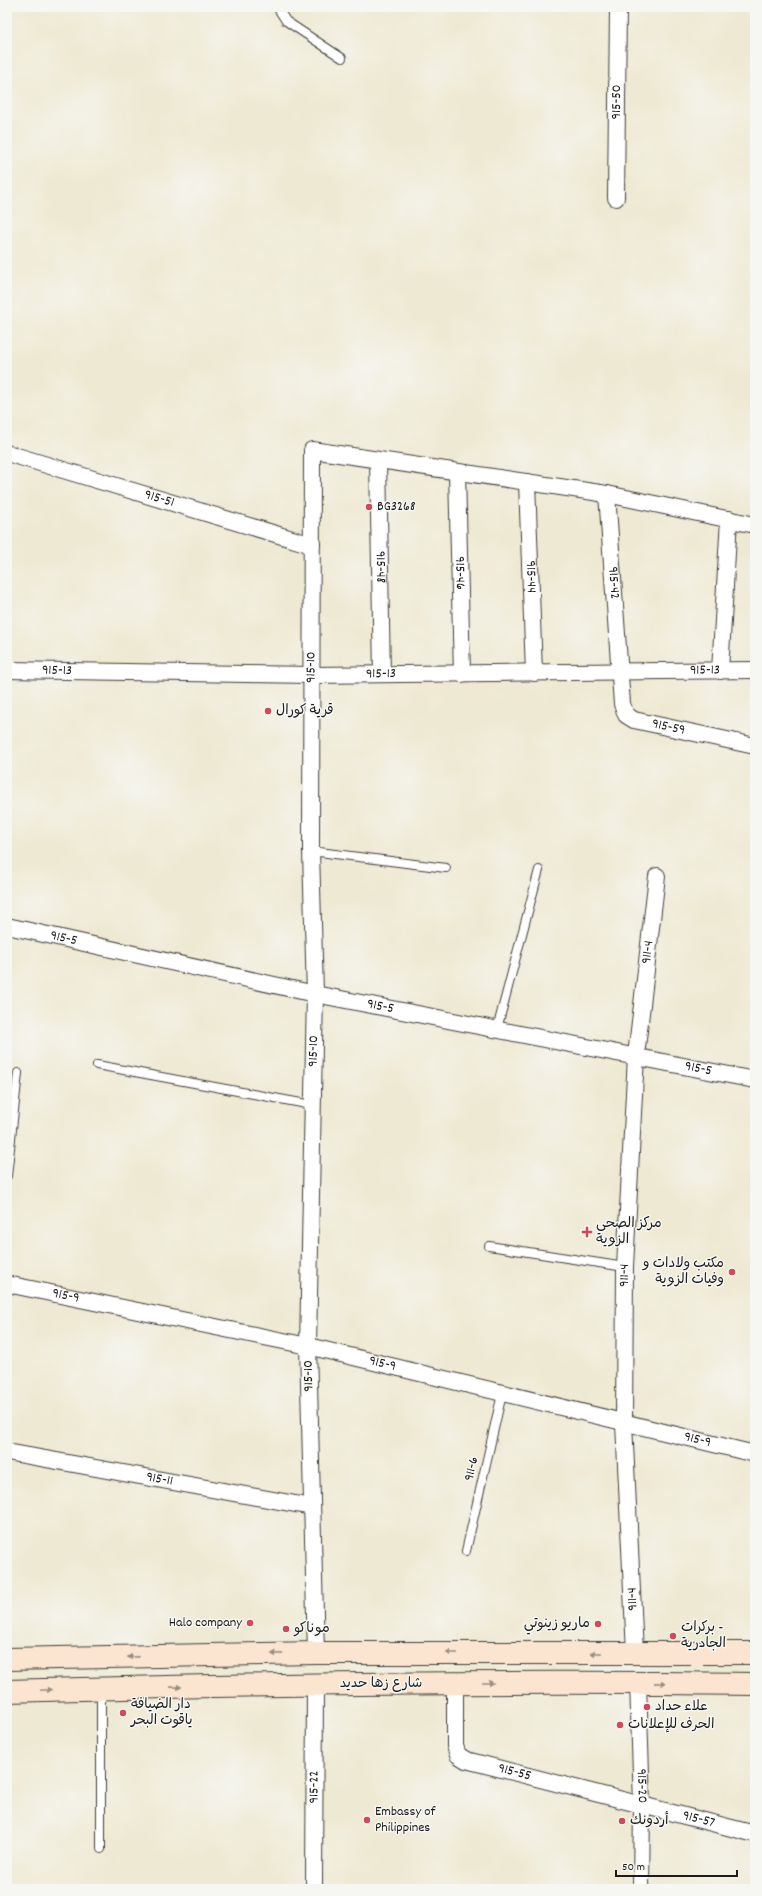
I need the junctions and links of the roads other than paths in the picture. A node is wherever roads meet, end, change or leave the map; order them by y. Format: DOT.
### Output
graph roads {
  1 [pos="277,7"];
  2 [pos="618,7"];
  3 [pos="342,58"];
  4 [pos="616,198"];
  5 [pos="7,453"];
  6 [pos="378,460"];
  7 [pos="458,472"];
  8 [pos="527,482"];
  9 [pos="606,494"];
  10 [pos="729,519"];
  11 [pos="755,525"];
  12 [pos="312,545"];
  13 [pos="7,670"];
  14 [pos="755,670"];
  15 [pos="720,671"];
  16 [pos="618,672"];
  17 [pos="534,673"];
  18 [pos="382,674"];
  19 [pos="462,674"];
  20 [pos="312,675"];
  21 [pos="755,746"];
  22 [pos="311,851"];
  23 [pos="446,868"];
  24 [pos="539,870"];
  25 [pos="657,876"];
  26 [pos="7,926"];
  27 [pos="315,994"];
  28 [pos="497,1029"];
  29 [pos="636,1056"];
  30 [pos="97,1065"];
  31 [pos="18,1073"];
  32 [pos="755,1080"];
  33 [pos="312,1105"];
  34 [pos="7,1176"];
  35 [pos="490,1246"];
  36 [pos="625,1267"];
  37 [pos="7,1284"];
  38 [pos="308,1346"];
  39 [pos="502,1394"];
  40 [pos="624,1423"];
  41 [pos="7,1452"];
  42 [pos="755,1454"];
  43 [pos="312,1507"];
  44 [pos="466,1551"];
  45 [pos="316,1653"];
  46 [pos="635,1653"];
  47 [pos="755,1653"];
  48 [pos="7,1659"];
  49 [pos="638,1682"];
  50 [pos="455,1683"];
  51 [pos="315,1684"];
  52 [pos="755,1684"];
  53 [pos="101,1688"];
  54 [pos="7,1691"];
  55 [pos="642,1805"];
  56 [pos="755,1834"];
  57 [pos="101,1849"];
  58 [pos="314,1889"];
  59 [pos="641,1889"];
  1 -- 3 [label="lane"];
  2 -- 4 [label="street, 915-50"];
  5 -- 12 [label="street, 915-51"];
  6 -- 7 [label="street"];
  6 -- 12 [label="street, 915-10"];
  6 -- 18 [label="street, 915-48"];
  7 -- 8 [label="street"];
  7 -- 19 [label="street, 915-46"];
  8 -- 9 [label="street"];
  8 -- 17 [label="street, 915-44"];
  9 -- 10 [label="street"];
  9 -- 16 [label="street, 915-42"];
  10 -- 11 [label="street"];
  10 -- 15 [label="street"];
  12 -- 20 [label="street, 915-10"];
  13 -- 20 [label="street, 915-13"];
  14 -- 15 [label="street, 915-13"];
  15 -- 16 [label="street, 915-13"];
  16 -- 17 [label="street, 915-13"];
  16 -- 21 [label="street, 915-59"];
  17 -- 19 [label="street, 915-13"];
  18 -- 19 [label="street, 915-13"];
  18 -- 20 [label="street, 915-13"];
  20 -- 22 [label="street, 915-10"];
  22 -- 23 [label="lane"];
  22 -- 27 [label="street, 915-10"];
  24 -- 28 [label="lane"];
  25 -- 29 [label="street, 911-4"];
  26 -- 27 [label="street, 915-5"];
  27 -- 28 [label="street, 915-5"];
  27 -- 33 [label="street, 915-10"];
  28 -- 29 [label="street, 915-5"];
  29 -- 32 [label="street, 915-5"];
  29 -- 36 [label="street, 911-4"];
  30 -- 33 [label="lane"];
  31 -- 34 [label="lane"];
  33 -- 38 [label="street, 915-10"];
  35 -- 36 [label="lane"];
  36 -- 40 [label="street, 911-4"];
  37 -- 38 [label="street, 915-9"];
  38 -- 39 [label="street, 915-9"];
  38 -- 43 [label="street, 915-10"];
  39 -- 40 [label="street, 915-9"];
  39 -- 44 [label="lane, 911-6"];
  40 -- 42 [label="street, 915-9"];
  40 -- 46 [label="street, 911-4"];
  41 -- 43 [label="street, 915-11"];
  43 -- 45 [label="street, 915-10"];
  46 -- 45 [label="street, one-way"];
  45 -- 48 [label="street, one-way"];
  45 -- 51 [label="street"];
  46 -- 47 [label="street"];
  50 -- 49 [label="street, شارع زها حديد, one-way"];
  49 -- 52 [label="street, شارع زها حديد, one-way"];
  49 -- 55 [label="street, 915-20"];
  50 -- 51 [label="street, شارع زها حديد"];
  50 -- 55 [label="street, 915-55"];
  53 -- 51 [label="street, شارع زها حديد, one-way"];
  51 -- 58 [label="street, 915-22"];
  54 -- 53 [label="street, شارع زها حديد, one-way"];
  53 -- 57 [label="lane"];
  55 -- 56 [label="street, 915-57"];
  55 -- 59 [label="street, 915-20"];
}
